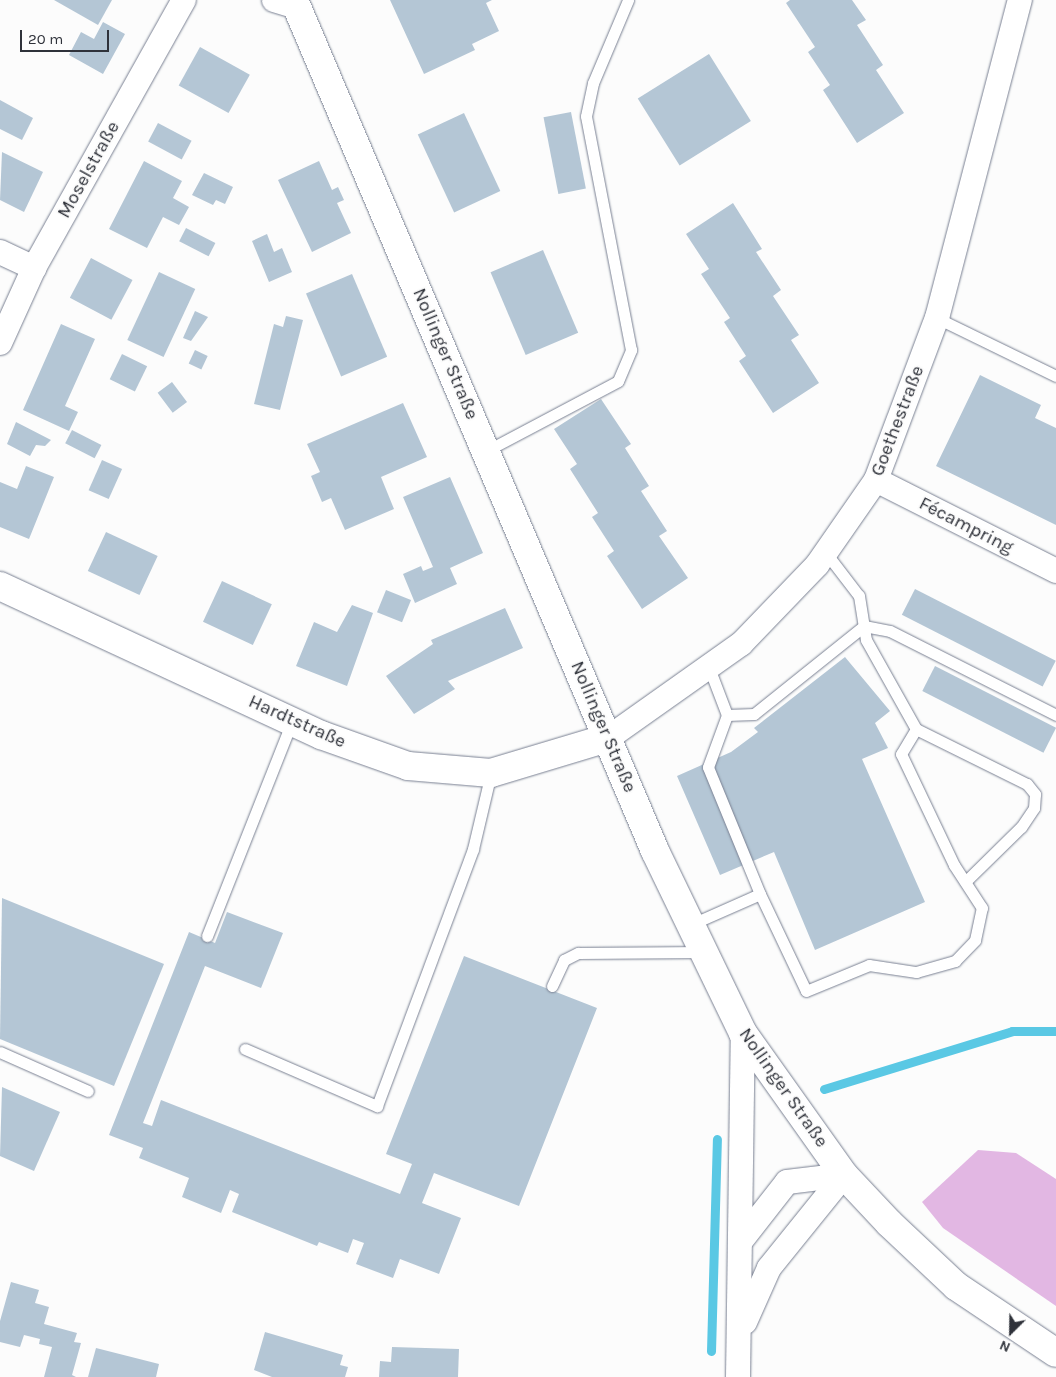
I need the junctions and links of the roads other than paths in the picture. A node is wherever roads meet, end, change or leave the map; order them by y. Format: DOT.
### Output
graph roads {
  1 [pos="184,0"];
  2 [pos="628,0"];
  3 [pos="1020,0"];
  4 [pos="288,2"];
  5 [pos="0,252"];
  6 [pos="34,268"];
  7 [pos="937,318"];
  8 [pos="0,343"];
  9 [pos="1056,376"];
  10 [pos="486,451"];
  11 [pos="876,480"];
  12 [pos="826,553"];
  13 [pos="1056,571"];
  14 [pos="0,586"];
  15 [pos="864,626"];
  16 [pos="708,665"];
  17 [pos="727,715"];
  18 [pos="1056,715"];
  19 [pos="292,721"];
  20 [pos="916,729"];
  21 [pos="608,738"];
  22 [pos="491,773"];
  23 [pos="965,882"];
  24 [pos="760,894"];
  25 [pos="692,924"];
  26 [pos="207,936"];
  27 [pos="706,952"];
  28 [pos="552,986"];
  29 [pos="743,1033"];
  30 [pos="244,1049"];
  31 [pos="0,1052"];
  32 [pos="88,1091"];
  33 [pos="844,1175"];
  34 [pos="740,1242"];
  35 [pos="742,1328"];
  36 [pos="1056,1354"];
  37 [pos="738,1377"];
  1 -- 6 [label="street, Moselstraße"];
  2 -- 10 [label="lane"];
  3 -- 7 [label="street, Goethestraße"];
  4 -- 10 [label="main road, Nollinger Straße"];
  5 -- 6 [label="street"];
  6 -- 8 [label="street, Moselstraße"];
  7 -- 9 [label="lane"];
  7 -- 11 [label="street, Goethestraße"];
  10 -- 21 [label="main road, Nollinger Straße"];
  11 -- 12 [label="street, Goethestraße"];
  11 -- 13 [label="street, Fécampring"];
  12 -- 15 [label="lane"];
  12 -- 16 [label="street, Goethestraße"];
  14 -- 19 [label="main road, Hardtstraße"];
  15 -- 17 [label="lane"];
  15 -- 18 [label="lane"];
  15 -- 20 [label="lane"];
  16 -- 17 [label="lane"];
  16 -- 21 [label="street, Goethestraße"];
  17 -- 24 [label="lane"];
  19 -- 22 [label="main road, Hardtstraße"];
  19 -- 26 [label="lane"];
  20 -- 23 [label="lane"];
  20 -- 23 [label="lane"];
  21 -- 22 [label="main road, Hardtstraße"];
  21 -- 25 [label="main road, Nollinger Straße"];
  22 -- 30 [label="lane"];
  23 -- 24 [label="lane"];
  24 -- 25 [label="lane"];
  25 -- 27 [label="main road, Nollinger Straße"];
  27 -- 28 [label="lane"];
  27 -- 29 [label="main road, Nollinger Straße"];
  29 -- 33 [label="main road, Nollinger Straße"];
  29 -- 34 [label="street"];
  31 -- 32 [label="lane"];
  33 -- 34 [label="street"];
  33 -- 35 [label="street"];
  33 -- 36 [label="main road, Nollinger Straße"];
  34 -- 35 [label="street"];
  35 -- 37 [label="street"];
}
